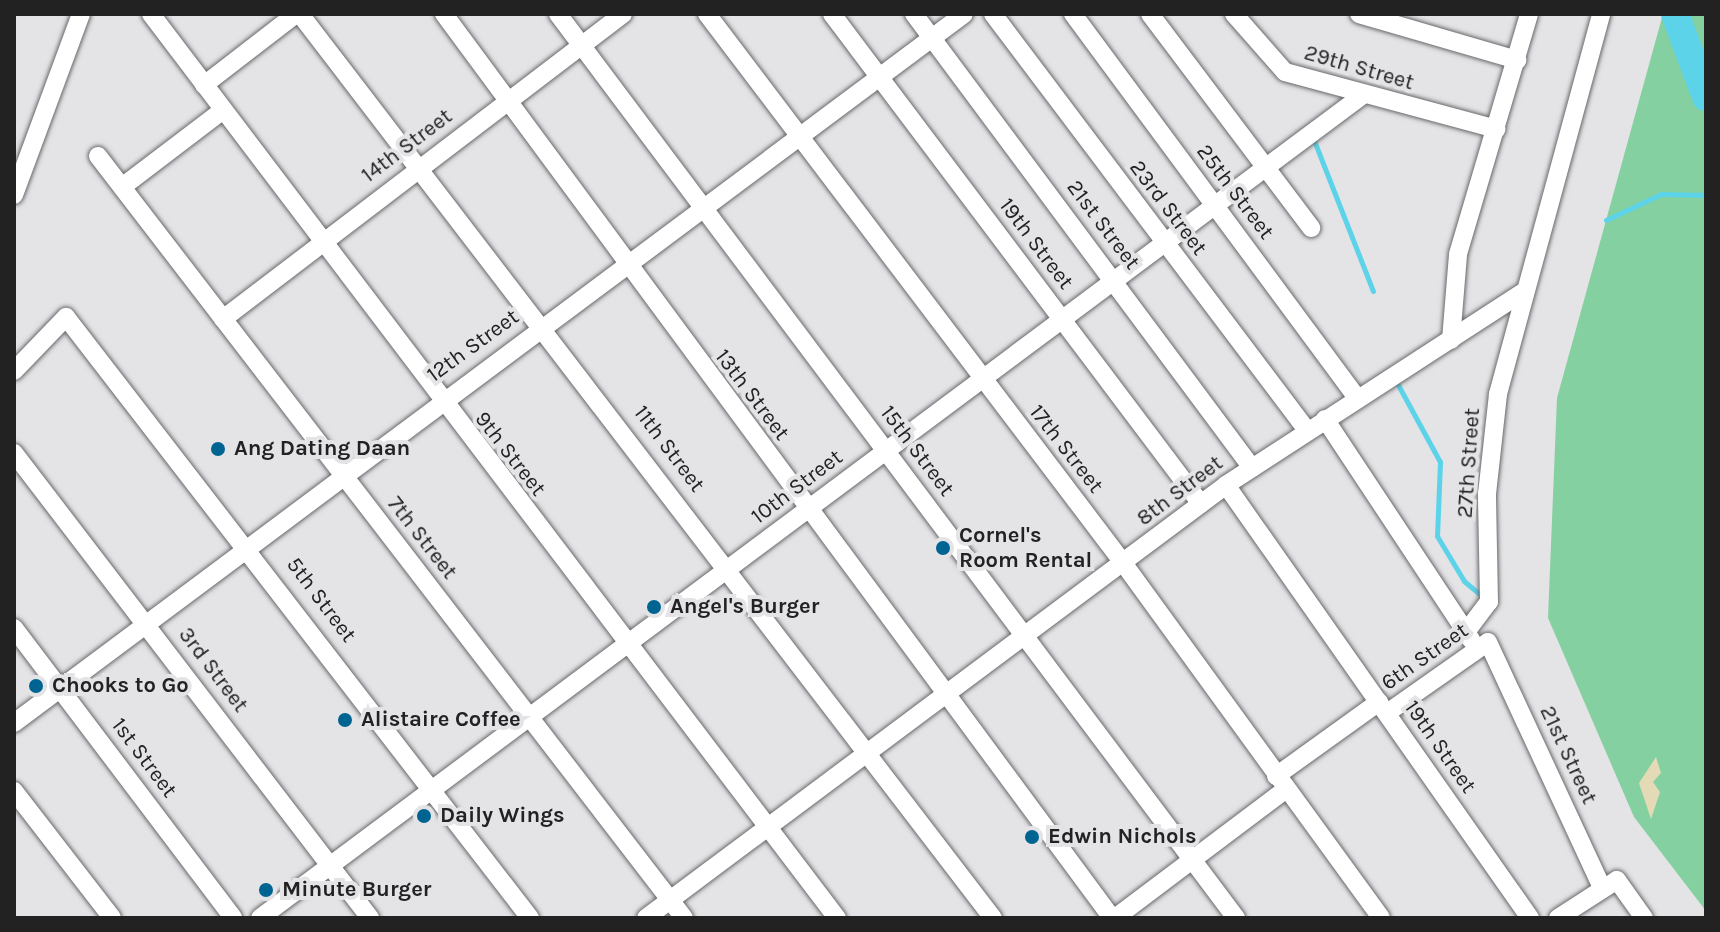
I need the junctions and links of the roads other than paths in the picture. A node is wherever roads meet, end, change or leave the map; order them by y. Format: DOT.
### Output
graph roads {
  1 [pos="81,14"];
  2 [pos="151,14"];
  3 [pos="298,14"];
  4 [pos="444,14"];
  5 [pos="558,14"];
  6 [pos="623,14"];
  7 [pos="707,14"];
  8 [pos="832,14"];
  9 [pos="914,14"];
  10 [pos="964,14"];
  11 [pos="993,14"];
  12 [pos="1073,14"];
  13 [pos="1150,14"];
  14 [pos="1234,14"];
  15 [pos="1359,14"];
  16 [pos="1529,14"];
  17 [pos="1601,14"];
  18 [pos="932,38"];
  19 [pos="581,45"];
  20 [pos="1517,60"];
  21 [pos="880,77"];
  22 [pos="204,85"];
  23 [pos="1363,95"];
  24 [pos="504,102"];
  25 [pos="223,110"];
  26 [pos="1496,129"];
  27 [pos="798,138"];
  28 [pos="98,156"];
  29 [pos="420,166"];
  30 [pos="1265,168"];
  31 [pos="122,187"];
  32 [pos="14,195"];
  33 [pos="1216,204"];
  34 [pos="706,206"];
  35 [pos="1311,228"];
  36 [pos="325,238"];
  37 [pos="1164,243"];
  38 [pos="626,266"];
  39 [pos="1115,280"];
  40 [pos="1525,291"];
  41 [pos="223,319"];
  42 [pos="1063,319"];
  43 [pos="543,325"];
  44 [pos="1451,340"];
  45 [pos="14,371"];
  46 [pos="982,379"];
  47 [pos="1358,399"];
  48 [pos="439,400"];
  49 [pos="1325,419"];
  50 [pos="1306,429"];
  51 [pos="886,451"];
  52 [pos="14,453"];
  53 [pos="1252,468"];
  54 [pos="343,475"];
  55 [pos="1226,485"];
  56 [pos="1201,504"];
  57 [pos="807,509"];
  58 [pos="249,546"];
  59 [pos="1124,564"];
  60 [pos="730,568"];
  61 [pos="148,622"];
  62 [pos="14,628"];
  63 [pos="1026,636"];
  64 [pos="1477,641"];
  65 [pos="627,644"];
  66 [pos="61,688"];
  67 [pos="945,693"];
  68 [pos="1383,708"];
  69 [pos="529,715"];
  70 [pos="14,723"];
  71 [pos="867,753"];
  72 [pos="1281,783"];
  73 [pos="433,788"];
  74 [pos="14,791"];
  75 [pos="768,826"];
  76 [pos="1193,859"];
  77 [pos="330,866"];
  78 [pos="1601,885"];
  79 [pos="669,899"];
  80 [pos="112,918"];
  81 [pos="233,918"];
  82 [pos="260,918"];
  83 [pos="370,918"];
  84 [pos="530,918"];
  85 [pos="646,918"];
  86 [pos="684,918"];
  87 [pos="837,918"];
  88 [pos="993,918"];
  89 [pos="1114,918"];
  90 [pos="1236,918"];
  91 [pos="1381,918"];
  92 [pos="1530,918"];
  93 [pos="1558,918"];
  94 [pos="1644,918"];
  1 -- 32 [label="street"];
  2 -- 22 [label="street, 9th Street"];
  3 -- 22 [label="street"];
  3 -- 29 [label="street, 11th Street"];
  4 -- 24 [label="street, 13th Street"];
  5 -- 19 [label="street, 15th Street"];
  6 -- 19 [label="street, 14th Street"];
  7 -- 27 [label="street, 17th Street"];
  8 -- 21 [label="street, 19th Street"];
  9 -- 18 [label="street, 21st Street"];
  10 -- 18 [label="street, 12th Street"];
  11 -- 37 [label="street, 23rd Street"];
  12 -- 33 [label="street, 25th Street"];
  13 -- 30 [label="street"];
  14 -- 23 [label="street, 29th Street"];
  15 -- 20 [label="street"];
  16 -- 20 [label="street"];
  17 -- 40 [label="street"];
  18 -- 21 [label="street, 12th Street"];
  18 -- 39 [label="street, 21st Street"];
  19 -- 24 [label="street, 14th Street"];
  19 -- 34 [label="street, 15th Street"];
  20 -- 26 [label="street"];
  21 -- 27 [label="street, 12th Street"];
  21 -- 42 [label="street, 19th Street"];
  22 -- 25 [label="street, 9th Street"];
  23 -- 26 [label="street, 29th Street"];
  23 -- 30 [label="street, 10th Street"];
  24 -- 29 [label="street, 14th Street"];
  24 -- 38 [label="street, 13th Street"];
  25 -- 31 [label="street"];
  25 -- 36 [label="street, 9th Street"];
  26 -- 44 [label="street"];
  27 -- 34 [label="street, 12th Street"];
  27 -- 46 [label="street, 17th Street"];
  28 -- 31 [label="street, 7th Street"];
  29 -- 36 [label="street, 14th Street"];
  29 -- 43 [label="street, 11th Street"];
  30 -- 33 [label="street, 10th Street"];
  30 -- 35 [label="street"];
  31 -- 41 [label="street, 7th Street"];
  33 -- 37 [label="street, 10th Street"];
  33 -- 47 [label="street, 25th Street"];
  34 -- 38 [label="street, 12th Street"];
  34 -- 51 [label="street, 15th Street"];
  36 -- 41 [label="street, 14th Street"];
  36 -- 48 [label="street, 9th Street"];
  37 -- 39 [label="street, 10th Street"];
  37 -- 50 [label="street, 23rd Street"];
  38 -- 43 [label="street, 12th Street"];
  38 -- 57 [label="street, 13th Street"];
  39 -- 42 [label="street, 10th Street"];
  39 -- 53 [label="street, 21st Street"];
  40 -- 44 [label="street, 8th Street"];
  40 -- 64 [label="street, 27th Street"];
  41 -- 54 [label="street, 7th Street"];
  42 -- 46 [label="street, 10th Street"];
  42 -- 56 [label="street, 19th Street"];
  43 -- 48 [label="street, 12th Street"];
  43 -- 60 [label="street, 11th Street"];
  44 -- 47 [label="street, 8th Street"];
  45 -- 58 [label="street, 5th Street"];
  46 -- 51 [label="street, 10th Street"];
  46 -- 59 [label="street, 17th Street"];
  47 -- 49 [label="street, 8th Street"];
  48 -- 54 [label="street, 12th Street"];
  48 -- 65 [label="street, 9th Street"];
  49 -- 50 [label="street, 8th Street"];
  49 -- 64 [label="street, 21st Street"];
  50 -- 53 [label="street, 8th Street"];
  51 -- 57 [label="street, 10th Street"];
  51 -- 63 [label="street, 15th Street"];
  52 -- 61 [label="street, 3rd Street"];
  53 -- 55 [label="street, 8th Street"];
  54 -- 58 [label="street, 12th Street"];
  54 -- 69 [label="street, 7th Street"];
  55 -- 56 [label="street, 8th Street"];
  55 -- 68 [label="street, 19th Street"];
  56 -- 59 [label="street, 8th Street"];
  57 -- 60 [label="street, 10th Street"];
  57 -- 67 [label="street, 13th Street"];
  58 -- 61 [label="street, 12th Street"];
  58 -- 73 [label="street, 5th Street"];
  59 -- 63 [label="street, 8th Street"];
  59 -- 72 [label="street, 17th Street"];
  60 -- 65 [label="street, 10th Street"];
  60 -- 71 [label="street, 11th Street"];
  61 -- 66 [label="street, 12th Street"];
  61 -- 77 [label="street, 3rd Street"];
  62 -- 66 [label="street, 1st Street"];
  63 -- 67 [label="street, 8th Street"];
  63 -- 76 [label="street, 15th Street"];
  64 -- 68 [label="street, 6th Street"];
  64 -- 78 [label="street, 21st Street"];
  65 -- 69 [label="street, 10th Street"];
  65 -- 75 [label="street, 9th Street"];
  66 -- 70 [label="street, 12th Street"];
  66 -- 81 [label="street, 1st Street"];
  67 -- 71 [label="street, 8th Street"];
  67 -- 89 [label="street, 13th Street"];
  68 -- 72 [label="street, 6th Street"];
  68 -- 92 [label="street, 19th Street"];
  69 -- 73 [label="street, 10th Street"];
  69 -- 79 [label="street, 7th Street"];
  71 -- 75 [label="street, 8th Street"];
  71 -- 88 [label="street, 11th Street"];
  72 -- 76 [label="street, 6th Street"];
  72 -- 91 [label="street, 17th Street"];
  73 -- 77 [label="street, 10th Street"];
  73 -- 84 [label="street, 5th Street"];
  74 -- 80 [label="street"];
  75 -- 79 [label="street, 8th Street"];
  75 -- 87 [label="street, 9th Street"];
  76 -- 89 [label="street, 6th Street"];
  76 -- 90 [label="street, 15th Street"];
  77 -- 82 [label="street, 10th Street"];
  77 -- 83 [label="street, 3rd Street"];
  78 -- 93 [label="street"];
  78 -- 94 [label="street"];
  79 -- 85 [label="street, 8th Street"];
  79 -- 86 [label="street, 7th Street"];
}
